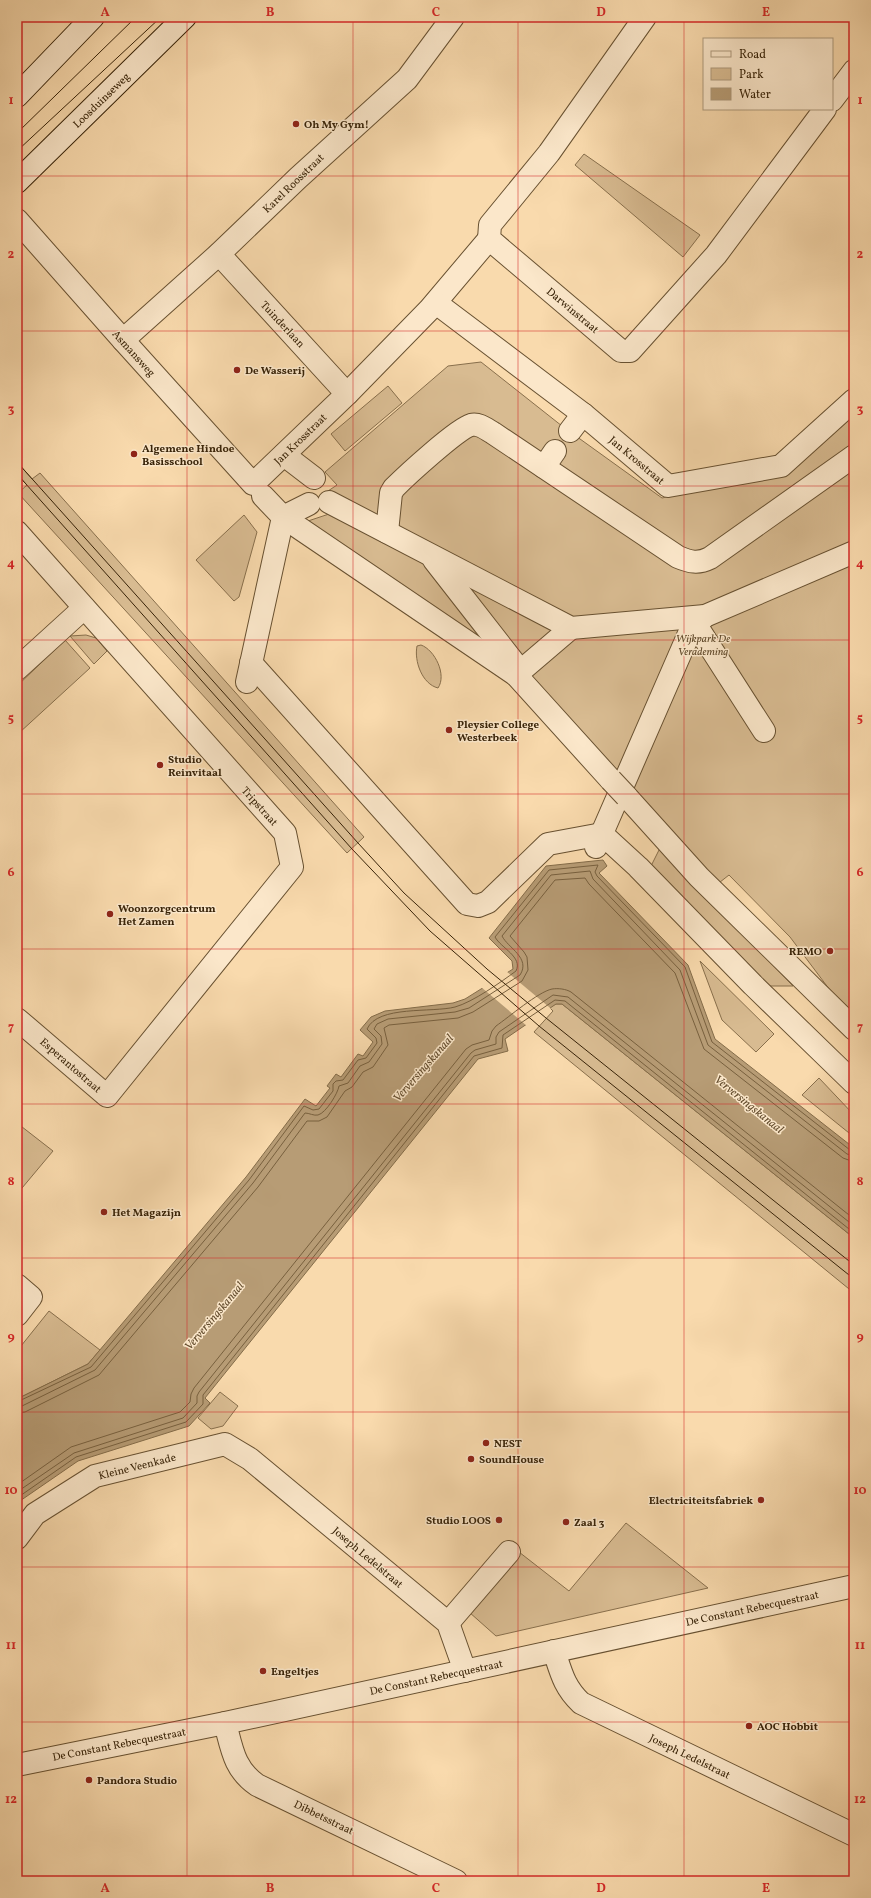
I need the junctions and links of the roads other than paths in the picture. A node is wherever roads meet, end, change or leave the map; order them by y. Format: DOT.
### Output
graph roads {
  1 [pos="93,17"];
  2 [pos="185,17"];
  3 [pos="453,17"];
  4 [pos="645,17"];
  5 [pos="854,71"];
  6 [pos="17,96"];
  7 [pos="833,99"];
  8 [pos="824,110"];
  9 [pos="17,182"];
  10 [pos="17,220"];
  11 [pos="489,239"];
  12 [pos="219,254"];
  13 [pos="436,303"];
  14 [pos="123,340"];
  15 [pos="351,390"];
  16 [pos="854,400"];
  17 [pos="284,455"];
  18 [pos="854,456"];
  19 [pos="314,478"];
  20 [pos="258,490"];
  21 [pos="283,517"];
  22 [pos="17,532"];
  23 [pos="387,532"];
  24 [pos="854,552"];
  25 [pos="429,554"];
  26 [pos="84,608"];
  27 [pos="700,620"];
  28 [pos="571,628"];
  29 [pos="17,669"];
  30 [pos="518,673"];
  31 [pos="764,731"];
  32 [pos="599,841"];
  33 [pos="17,1019"];
  34 [pos="854,1029"];
  35 [pos="854,1083"];
  36 [pos="107,1096"];
  37 [pos="17,1285"];
  38 [pos="17,1316"];
  39 [pos="250,1459"];
  40 [pos="17,1538"];
  41 [pos="509,1552"];
  42 [pos="854,1586"];
  43 [pos="448,1623"];
  44 [pos="554,1650"];
  45 [pos="465,1671"];
  46 [pos="225,1723"];
  47 [pos="17,1765"];
  48 [pos="854,1835"];
  49 [pos="456,1881"];
  1 -- 6 [label="street"];
  2 -- 9 [label="street, Loosduinseweg"];
  3 -- 12 [label="street, Karel Roosstraat"];
  4 -- 11 [label="street"];
  5 -- 7 [label="street"];
  8 -- 11 [label="street, Darwinstraat"];
  10 -- 14 [label="street, Asmansweg"];
  11 -- 13 [label="street, Jan Krosstraat"];
  12 -- 14 [label="street, Karel Roosstraat"];
  12 -- 15 [label="street, Tuinderlaan"];
  13 -- 15 [label="street, Jan Krosstraat"];
  13 -- 16 [label="street, Jan Krosstraat"];
  14 -- 20 [label="street, Asmansweg"];
  15 -- 17 [label="street, Jan Krosstraat"];
  17 -- 19 [label="street"];
  17 -- 20 [label="street, Jan Krosstraat"];
  18 -- 23 [label="street"];
  20 -- 21 [label="street, Asmansweg"];
  21 -- 23 [label="street"];
  21 -- 30 [label="street, Asmansweg"];
  21 -- 32 [label="street"];
  22 -- 26 [label="street, Tripstraat"];
  23 -- 25 [label="street"];
  24 -- 27 [label="street"];
  25 -- 28 [label="street"];
  25 -- 30 [label="street"];
  26 -- 29 [label="street"];
  26 -- 36 [label="street, Tripstraat"];
  27 -- 28 [label="street"];
  27 -- 31 [label="street"];
  27 -- 32 [label="street"];
  28 -- 30 [label="street"];
  30 -- 34 [label="street, bridge"];
  32 -- 35 [label="street"];
  33 -- 36 [label="street, Esperantostraat"];
  37 -- 38 [label="street"];
  39 -- 40 [label="street, Kleine Veenkade"];
  39 -- 43 [label="street, Joseph Ledelstraat"];
  41 -- 43 [label="street"];
  42 -- 44 [label="street, De Constant Rebecquestraat"];
  43 -- 45 [label="street"];
  44 -- 45 [label="street, De Constant Rebecquestraat"];
  44 -- 48 [label="street, Joseph Ledelstraat"];
  45 -- 46 [label="street, De Constant Rebecquestraat"];
  46 -- 47 [label="street, De Constant Rebecquestraat"];
  46 -- 49 [label="street, Dibbetsstraat"];
}
